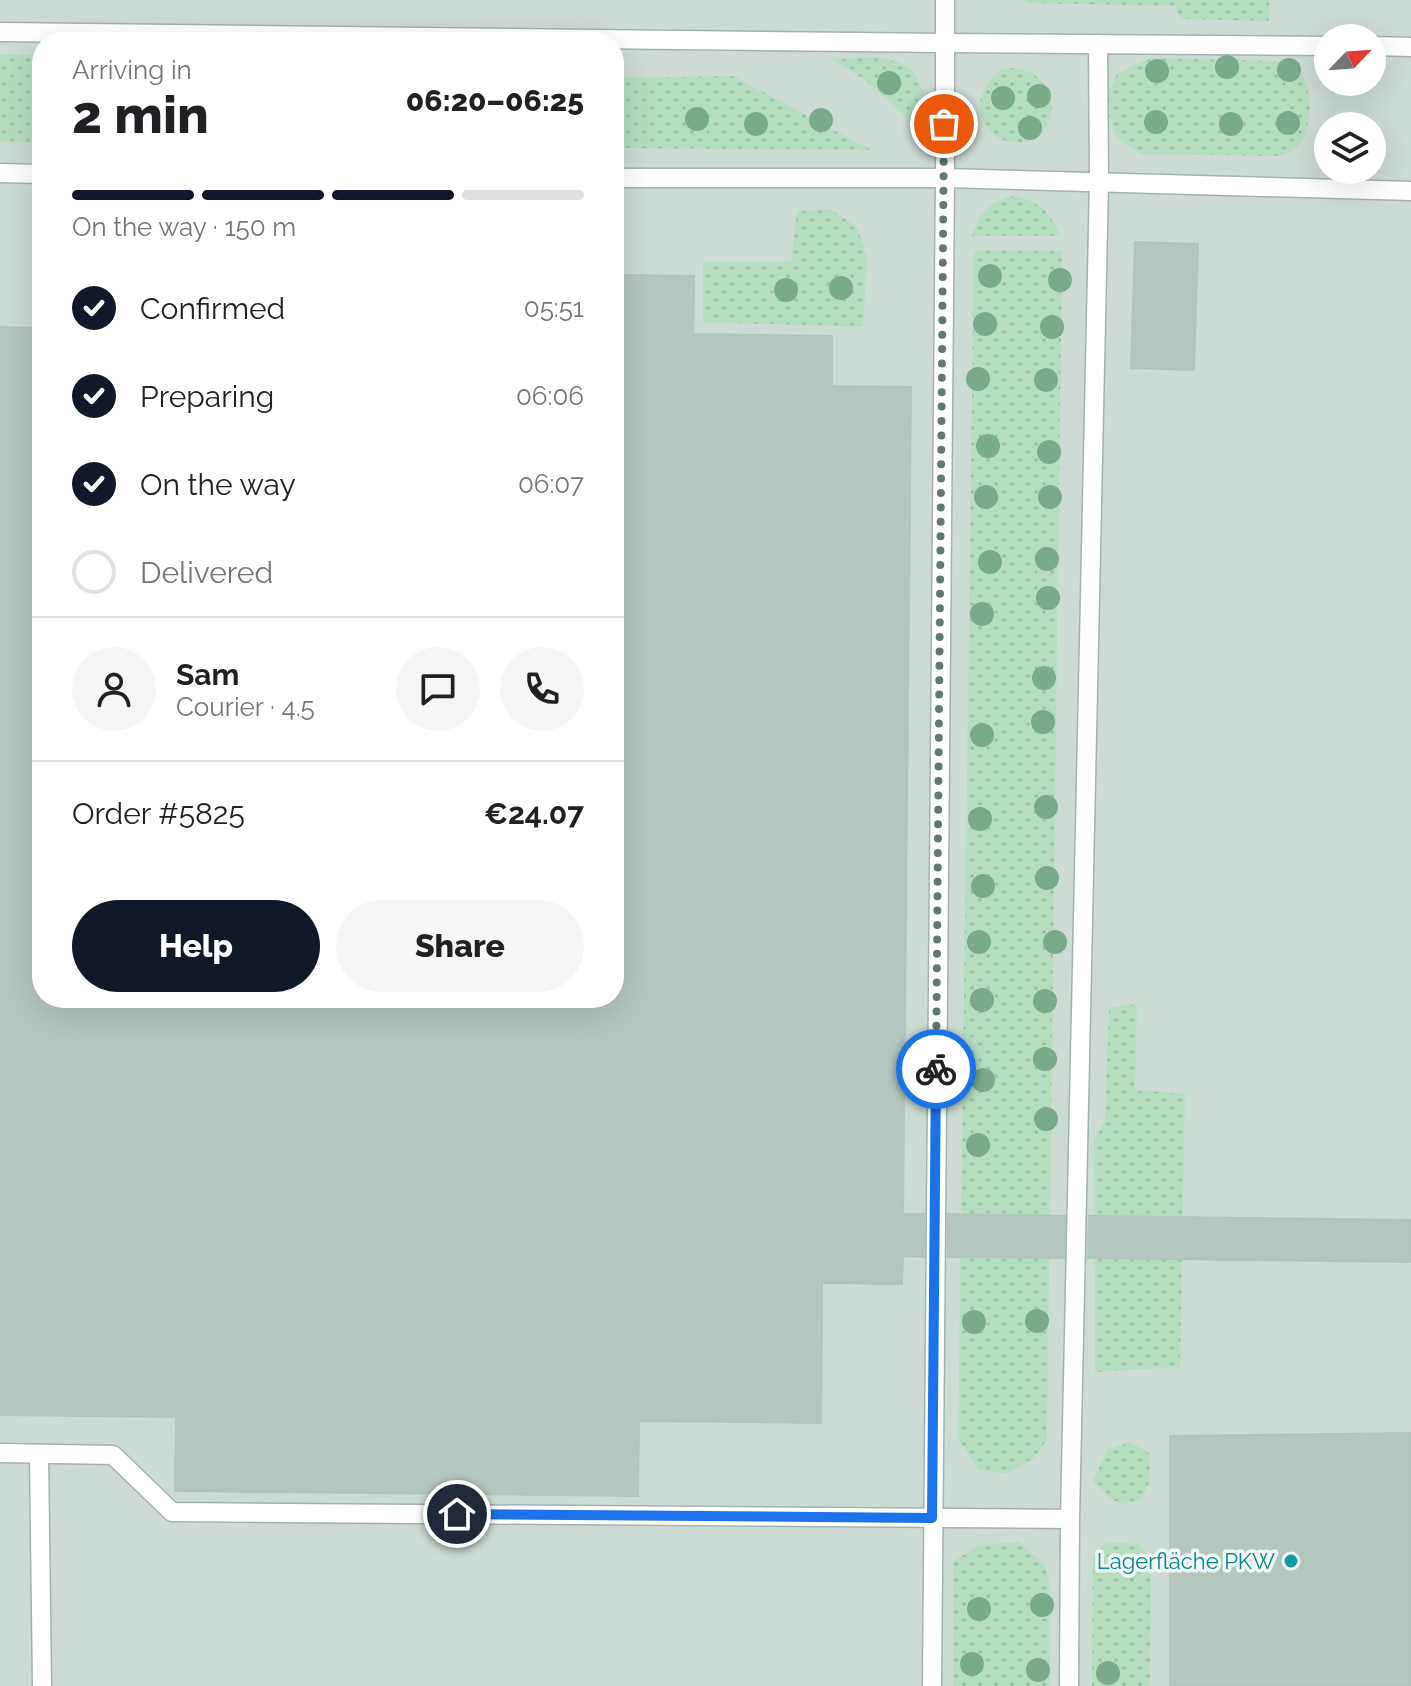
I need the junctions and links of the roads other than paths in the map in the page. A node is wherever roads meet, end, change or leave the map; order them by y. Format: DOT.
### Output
graph roads {
  1 [pos="945,0"];
  2 [pos="0,32"];
  3 [pos="32,32"];
  4 [pos="624,39"];
  5 [pos="944,43"];
  6 [pos="1098,44"];
  7 [pos="1314,46"];
  8 [pos="1386,46"];
  9 [pos="1411,47"];
  10 [pos="0,173"];
  11 [pos="32,174"];
  12 [pos="624,178"];
  13 [pos="945,178"];
  14 [pos="1099,181"];
  15 [pos="1411,191"];
  16 [pos="0,1453"];
  17 [pos="39,1454"];
  18 [pos="932,1518"];
  19 [pos="1070,1519"];
  20 [pos="42,1686"];
  21 [pos="932,1686"];
  22 [pos="1069,1686"];
  1 -- 5 [label="lane"];
  2 -- 3 [label="lane"];
  4 -- 5 [label="lane"];
  5 -- 6 [label="lane"];
  5 -- 13 [label="lane"];
  6 -- 7 [label="lane"];
  6 -- 14 [label="lane"];
  8 -- 9 [label="lane"];
  10 -- 11 [label="lane"];
  12 -- 13 [label="lane"];
  13 -- 14 [label="lane"];
  13 -- 18 [label="lane"];
  14 -- 15 [label="lane"];
  14 -- 19 [label="lane"];
  16 -- 17 [label="lane"];
  17 -- 18 [label="lane"];
  17 -- 20 [label="lane"];
  18 -- 19 [label="lane"];
  18 -- 21 [label="lane"];
  19 -- 22 [label="lane"];
}
